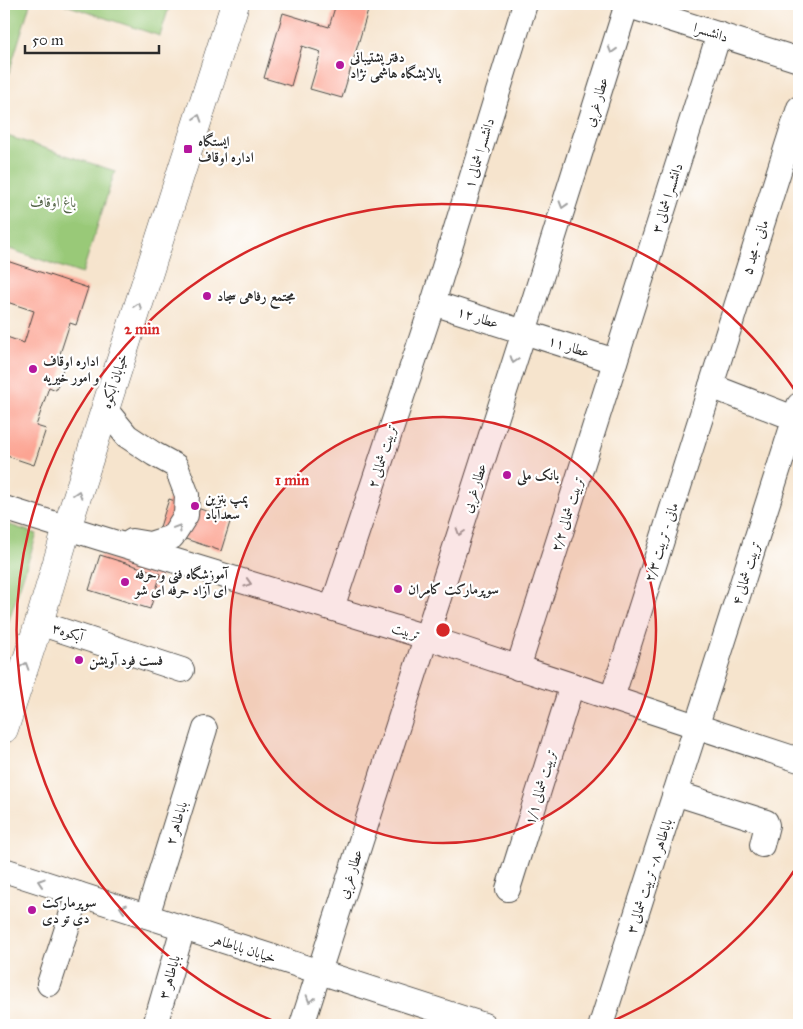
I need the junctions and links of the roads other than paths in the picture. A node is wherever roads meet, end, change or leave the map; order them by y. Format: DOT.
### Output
graph roads {
  1 [pos="235,4"];
  2 [pos="525,4"];
  3 [pos="625,4"];
  4 [pos="719,34"];
  5 [pos="799,60"];
  6 [pos="799,108"];
  7 [pos="433,303"];
  8 [pos="524,332"];
  9 [pos="615,361"];
  10 [pos="711,386"];
  11 [pos="105,409"];
  12 [pos="798,415"];
  13 [pos="4,508"];
  14 [pos="67,528"];
  15 [pos="332,608"];
  16 [pos="39,623"];
  17 [pos="426,637"];
  18 [pos="518,668"];
  19 [pos="182,670"];
  20 [pos="572,685"];
  21 [pos="612,698"];
  22 [pos="696,726"];
  23 [pos="4,729"];
  24 [pos="205,729"];
  25 [pos="799,760"];
  26 [pos="675,793"];
  27 [pos="762,845"];
  28 [pos="4,870"];
  29 [pos="508,889"];
  30 [pos="78,894"];
  31 [pos="147,916"];
  32 [pos="183,928"];
  33 [pos="319,972"];
  34 [pos="49,984"];
  35 [pos="155,1025"];
  36 [pos="302,1025"];
  37 [pos="484,1025"];
  38 [pos="601,1025"];
  11 -- 1 [label="main road, خیابان آبکوه, one-way"];
  2 -- 7 [label="street, دانشسرا شمالی ۱"];
  3 -- 4 [label="street, دانشسرا"];
  3 -- 8 [label="street, عطار غربی, one-way"];
  4 -- 5 [label="street, دانشسرا"];
  4 -- 9 [label="street, دانشسرا شمالی ۳"];
  6 -- 10 [label="street, مانی - مجد ۵"];
  7 -- 8 [label="street, عطار ۱۲"];
  7 -- 15 [label="street, تربیت شمالی ۲"];
  8 -- 9 [label="street, عطار ۱۱"];
  8 -- 17 [label="street, عطار غربی, one-way"];
  9 -- 18 [label="street, تربیت شمالی ۲/۲"];
  10 -- 12 [label="street"];
  10 -- 21 [label="street, مانی - تربیت ۲/۳"];
  14 -- 11 [label="main road, خیابان آبکوه, one-way"];
  14 -- 11 [label="street, one-way"];
  12 -- 22 [label="street, تربیت شمالی ۴"];
  13 -- 14 [label="street"];
  14 -- 15 [label="street, تربیت, one-way"];
  14 -- 16 [label="main road, خیابان آبکوه"];
  15 -- 17 [label="street, تربیت"];
  16 -- 19 [label="street, آبکوه۳"];
  23 -- 16 [label="main road, خیابان آبکوه, one-way"];
  17 -- 18 [label="street, تربیت"];
  17 -- 33 [label="street, عطار غربی"];
  18 -- 20 [label="street, تربیت"];
  20 -- 21 [label="street, تربیت"];
  20 -- 29 [label="street, تربیت شمالی ۱/۱"];
  21 -- 22 [label="street, تربیت"];
  22 -- 25 [label="street, تربیت"];
  22 -- 26 [label="street, باباطاهر ۸- تربیت شمالی ۳"];
  24 -- 31 [label="street, باباطاهر ۲"];
  26 -- 27 [label="street"];
  26 -- 38 [label="street, باباطاهر ۸- تربیت شمالی ۳"];
  30 -- 28 [label="street, خیابان باباطاهر, one-way"];
  31 -- 30 [label="street, خیابان باباطاهر, one-way"];
  30 -- 34 [label="street"];
  31 -- 32 [label="street, خیابان باباطاهر"];
  32 -- 33 [label="street, خیابان باباطاهر"];
  32 -- 35 [label="street, باباطاهر ۳"];
  33 -- 36 [label="street, عطار غربی, one-way"];
  33 -- 37 [label="street, خیابان باباطاهر"];
}
